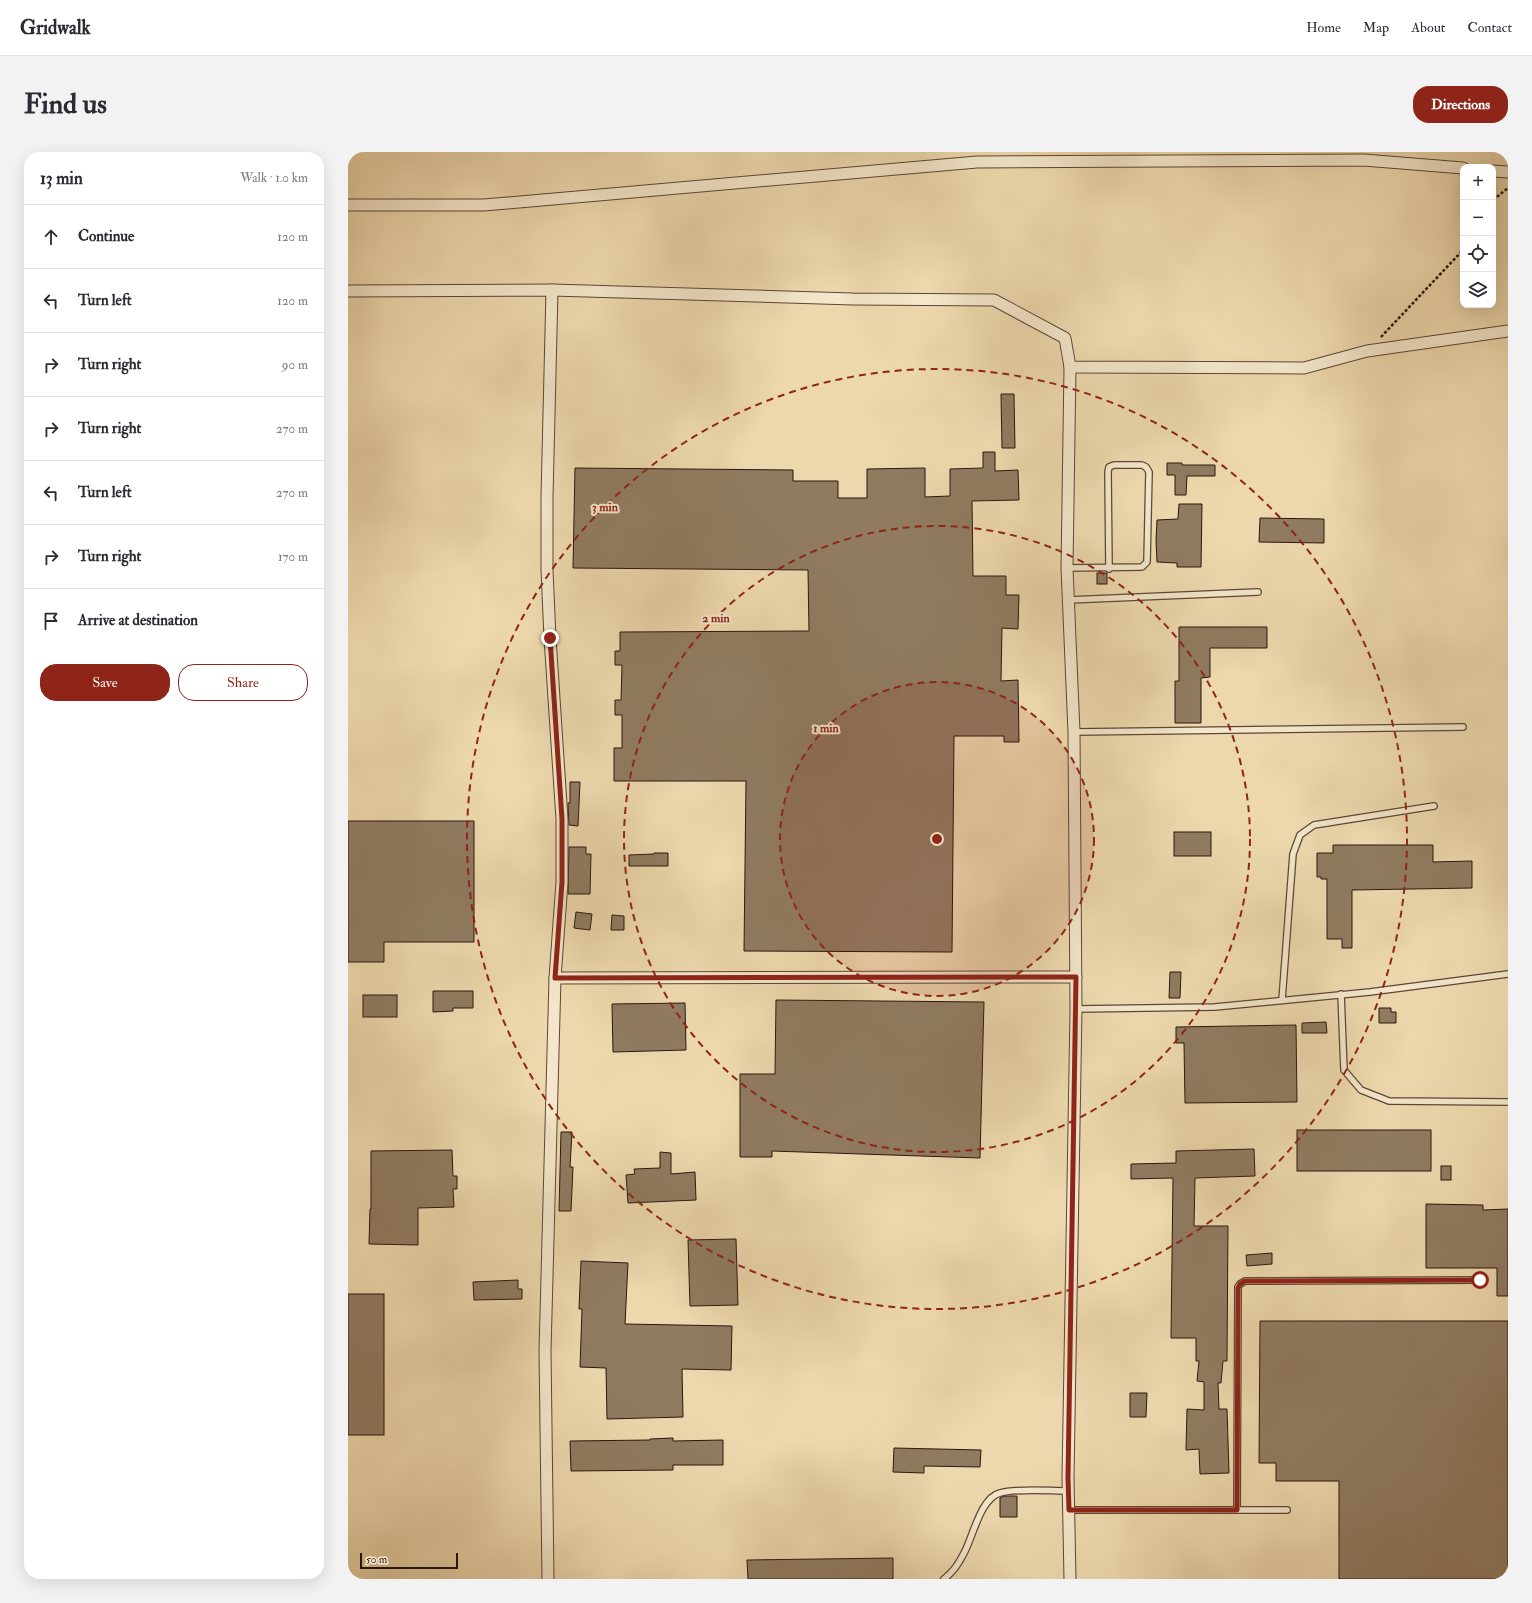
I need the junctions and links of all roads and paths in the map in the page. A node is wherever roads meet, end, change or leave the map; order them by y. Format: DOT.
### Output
graph roads {
  1 [pos="1460,168"];
  2 [pos="1496,170"];
  3 [pos="1508,172"];
  4 [pos="1508,188"];
  5 [pos="1496,198"];
  6 [pos="348,205"];
  7 [pos="1460,253"];
  8 [pos="552,290"];
  9 [pos="348,291"];
  10 [pos="1508,331"];
  11 [pos="1367,351"];
  12 [pos="1070,367"];
  13 [pos="1067,568"];
  14 [pos="1109,569"];
  15 [pos="1258,592"];
  16 [pos="1068,600"];
  17 [pos="1463,728"];
  18 [pos="1074,732"];
  19 [pos="1434,806"];
  20 [pos="1508,974"];
  21 [pos="1076,977"];
  22 [pos="555,978"];
  23 [pos="1341,994"];
  24 [pos="1282,1000"];
  25 [pos="1076,1009"];
  26 [pos="1508,1102"];
  27 [pos="1480,1280"];
  28 [pos="1068,1491"];
  29 [pos="1069,1510"];
  30 [pos="1237,1510"];
  31 [pos="1287,1510"];
  32 [pos="548,1579"];
  33 [pos="944,1579"];
  34 [pos="1070,1579"];
  1 -- 6 [label="street"];
  2 -- 3 [label="street"];
  4 -- 5 [label="path"];
  7 -- 11 [label="path"];
  8 -- 9 [label="street"];
  8 -- 12 [label="street"];
  8 -- 22 [label="street"];
  10 -- 11 [label="street"];
  11 -- 12 [label="street"];
  12 -- 13 [label="street"];
  13 -- 14 [label="lane"];
  13 -- 16 [label="street"];
  14 -- 14 [label="lane"];
  15 -- 16 [label="lane"];
  16 -- 18 [label="street"];
  17 -- 18 [label="lane"];
  18 -- 21 [label="street"];
  19 -- 24 [label="lane"];
  20 -- 23 [label="lane"];
  21 -- 22 [label="street"];
  21 -- 25 [label="street"];
  22 -- 32 [label="street"];
  23 -- 24 [label="lane"];
  23 -- 26 [label="lane"];
  24 -- 25 [label="lane"];
  25 -- 28 [label="street"];
  27 -- 30 [label="lane"];
  28 -- 29 [label="street"];
  28 -- 33 [label="lane"];
  29 -- 30 [label="lane"];
  29 -- 34 [label="street"];
  30 -- 31 [label="lane"];
}
